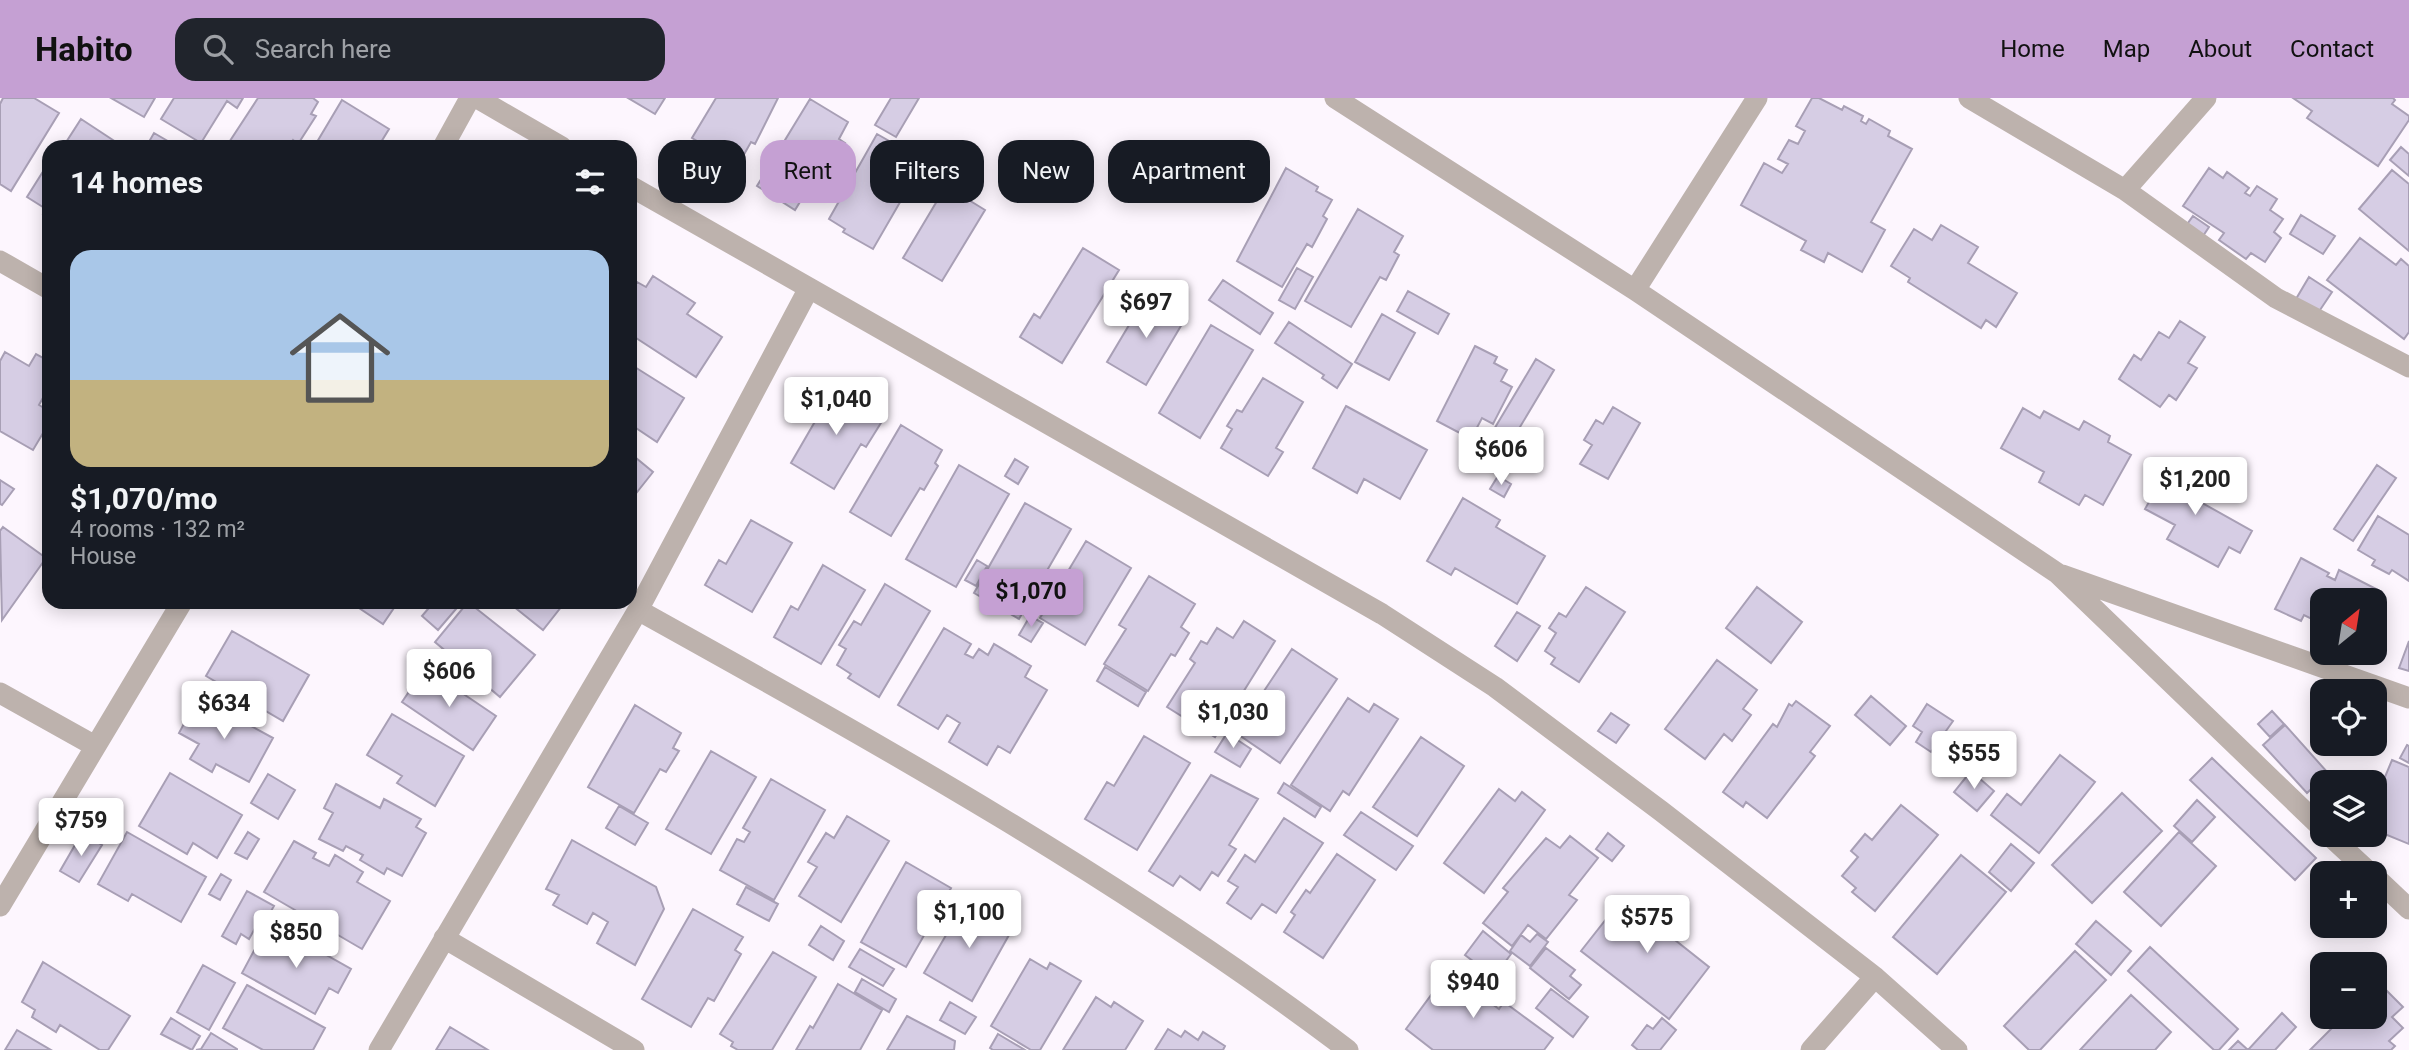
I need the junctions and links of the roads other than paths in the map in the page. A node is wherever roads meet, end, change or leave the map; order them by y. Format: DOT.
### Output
graph roads {
  1 [pos="470,98"];
  2 [pos="477,98"];
  3 [pos="1335,98"];
  4 [pos="1757,98"];
  5 [pos="1969,98"];
  6 [pos="2205,99"];
  7 [pos="447,140"];
  8 [pos="550,140"];
  9 [pos="637,190"];
  10 [pos="2125,190"];
  11 [pos="0,261"];
  12 [pos="42,285"];
  13 [pos="808,289"];
  14 [pos="1635,290"];
  15 [pos="2409,367"];
  16 [pos="2057,573"];
  17 [pos="178,609"];
  18 [pos="638,610"];
  19 [pos="0,693"];
  20 [pos="2409,698"];
  21 [pos="94,746"];
  22 [pos="2310,816"];
  23 [pos="2342,847"];
  24 [pos="2357,861"];
  25 [pos="2387,888"];
  26 [pos="0,906"];
  27 [pos="2409,909"];
  28 [pos="444,938"];
  29 [pos="1875,977"];
  30 [pos="379,1050"];
  31 [pos="634,1050"];
  32 [pos="1348,1050"];
  33 [pos="1811,1050"];
  34 [pos="1957,1050"];
  1 -- 7 [label="street"];
  2 -- 8 [label="street"];
  3 -- 14 [label="street"];
  4 -- 14 [label="street"];
  5 -- 10 [label="street"];
  6 -- 10 [label="street"];
  9 -- 13 [label="street"];
  10 -- 15 [label="street"];
  11 -- 12 [label="street"];
  13 -- 18 [label="street"];
  13 -- 29 [label="street"];
  14 -- 16 [label="street"];
  16 -- 20 [label="street"];
  16 -- 22 [label="street"];
  17 -- 21 [label="street"];
  18 -- 28 [label="street"];
  18 -- 32 [label="street"];
  19 -- 21 [label="street"];
  21 -- 26 [label="street"];
  23 -- 24 [label="street"];
  25 -- 27 [label="street"];
  28 -- 30 [label="street"];
  28 -- 31 [label="street"];
  29 -- 33 [label="street"];
  29 -- 34 [label="street"];
}
